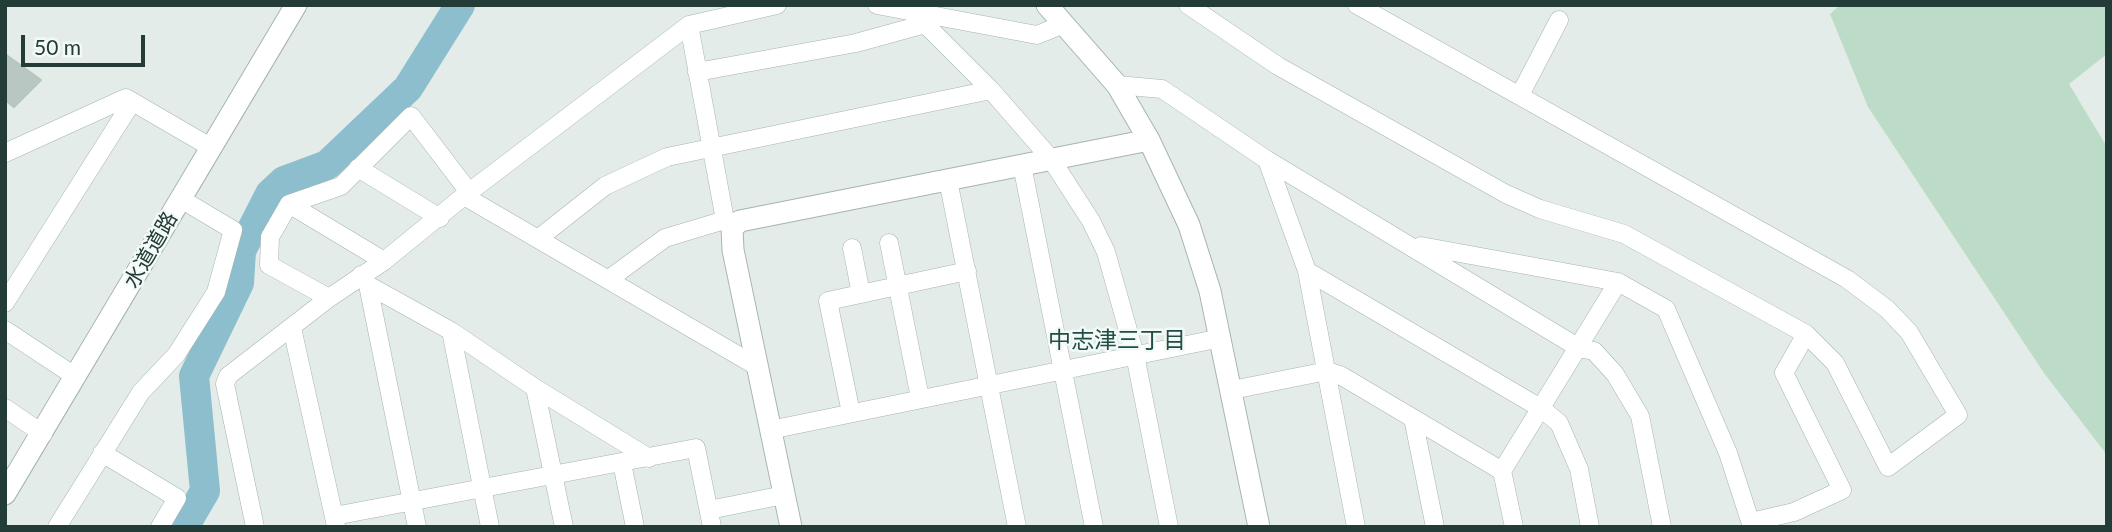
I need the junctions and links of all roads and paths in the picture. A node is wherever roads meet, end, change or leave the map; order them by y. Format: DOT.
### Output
graph roads {
  1 [pos="296,5"];
  2 [pos="777,5"];
  3 [pos="877,5"];
  4 [pos="1047,5"];
  5 [pos="1188,5"];
  6 [pos="1357,5"];
  7 [pos="923,18"];
  8 [pos="1559,20"];
  9 [pos="1064,24"];
  10 [pos="689,25"];
  11 [pos="697,72"];
  12 [pos="1117,85"];
  13 [pos="991,90"];
  14 [pos="1520,95"];
  15 [pos="132,102"];
  16 [pos="1149,140"];
  17 [pos="712,147"];
  18 [pos="212,148"];
  19 [pos="5,153"];
  20 [pos="1051,159"];
  21 [pos="1267,160"];
  22 [pos="1022,165"];
  23 [pos="358,168"];
  24 [pos="948,180"];
  25 [pos="467,194"];
  26 [pos="181,199"];
  27 [pos="289,204"];
  28 [pos="440,218"];
  29 [pos="729,224"];
  30 [pos="539,238"];
  31 [pos="889,243"];
  32 [pos="1408,243"];
  33 [pos="852,248"];
  34 [pos="384,261"];
  35 [pos="967,271"];
  36 [pos="1307,271"];
  37 [pos="609,279"];
  38 [pos="364,280"];
  39 [pos="1618,282"];
  40 [pos="899,285"];
  41 [pos="861,294"];
  42 [pos="329,298"];
  43 [pos="5,303"];
  44 [pos="292,328"];
  45 [pos="5,330"];
  46 [pos="451,331"];
  47 [pos="1806,334"];
  48 [pos="1221,338"];
  49 [pos="1579,348"];
  50 [pos="1135,355"];
  51 [pos="758,367"];
  52 [pos="1063,368"];
  53 [pos="1327,370"];
  54 [pos="76,377"];
  55 [pos="988,383"];
  56 [pos="535,388"];
  57 [pos="1232,390"];
  58 [pos="920,398"];
  59 [pos="5,408"];
  60 [pos="1542,409"];
  61 [pos="850,413"];
  62 [pos="1413,418"];
  63 [pos="770,430"];
  64 [pos="43,434"];
  65 [pos="102,453"];
  66 [pos="649,458"];
  67 [pos="622,463"];
  68 [pos="1502,471"];
  69 [pos="553,475"];
  70 [pos="483,488"];
  71 [pos="5,494"];
  72 [pos="784,495"];
  73 [pos="412,501"];
  74 [pos="710,518"];
  75 [pos="335,521"];
  76 [pos="1752,524"];
  77 [pos="57,527"];
  78 [pos="160,527"];
  79 [pos="255,527"];
  80 [pos="417,527"];
  81 [pos="490,527"];
  82 [pos="564,527"];
  83 [pos="635,527"];
  84 [pos="791,527"];
  85 [pos="1017,527"];
  86 [pos="1094,527"];
  87 [pos="1169,527"];
  88 [pos="1259,527"];
  89 [pos="1356,527"];
  90 [pos="1435,527"];
  91 [pos="1514,527"];
  92 [pos="1590,527"];
  93 [pos="1662,527"];
  1 -- 18 [label="street, 水道道路"];
  2 -- 10 [label="street"];
  3 -- 7 [label="street"];
  4 -- 9 [label="street"];
  5 -- 47 [label="street"];
  6 -- 14 [label="street"];
  7 -- 9 [label="street"];
  7 -- 11 [label="street"];
  7 -- 13 [label="street"];
  8 -- 14 [label="street"];
  9 -- 12 [label="street"];
  10 -- 11 [label="street"];
  10 -- 25 [label="street"];
  11 -- 17 [label="street"];
  12 -- 16 [label="street"];
  12 -- 21 [label="street"];
  13 -- 17 [label="street"];
  13 -- 20 [label="street"];
  14 -- 47 [label="street"];
  15 -- 18 [label="street"];
  15 -- 19 [label="street"];
  15 -- 43 [label="street"];
  16 -- 20 [label="street"];
  16 -- 48 [label="street"];
  17 -- 29 [label="street"];
  17 -- 30 [label="street"];
  18 -- 26 [label="street, 水道道路"];
  20 -- 22 [label="street"];
  20 -- 50 [label="street"];
  21 -- 32 [label="street"];
  21 -- 36 [label="street"];
  22 -- 24 [label="street"];
  22 -- 52 [label="street"];
  23 -- 25 [label="street"];
  23 -- 27 [label="street"];
  23 -- 28 [label="street"];
  24 -- 29 [label="street"];
  24 -- 35 [label="street"];
  25 -- 28 [label="street"];
  25 -- 30 [label="street"];
  26 -- 54 [label="street, 水道道路"];
  26 -- 65 [label="street"];
  27 -- 34 [label="street"];
  27 -- 42 [label="street"];
  28 -- 34 [label="street"];
  29 -- 37 [label="street"];
  29 -- 51 [label="street"];
  30 -- 37 [label="street"];
  31 -- 40 [label="street"];
  32 -- 39 [label="street"];
  32 -- 49 [label="street"];
  33 -- 41 [label="street"];
  34 -- 38 [label="street"];
  35 -- 40 [label="street"];
  35 -- 55 [label="street"];
  36 -- 53 [label="street"];
  36 -- 60 [label="street"];
  37 -- 51 [label="street"];
  38 -- 42 [label="street"];
  38 -- 46 [label="street"];
  38 -- 73 [label="street"];
  39 -- 49 [label="street"];
  39 -- 76 [label="street"];
  40 -- 41 [label="street"];
  40 -- 58 [label="street"];
  41 -- 61 [label="street"];
  42 -- 44 [label="street"];
  44 -- 75 [label="street"];
  44 -- 79 [label="street"];
  45 -- 54 [label="street"];
  46 -- 56 [label="street"];
  46 -- 70 [label="street"];
  47 -- 76 [label="street"];
  48 -- 50 [label="street"];
  48 -- 57 [label="street"];
  49 -- 60 [label="street"];
  49 -- 93 [label="street"];
  50 -- 52 [label="street"];
  50 -- 87 [label="street"];
  51 -- 63 [label="street"];
  52 -- 55 [label="street"];
  52 -- 86 [label="street"];
  53 -- 57 [label="street"];
  53 -- 62 [label="street"];
  53 -- 89 [label="street"];
  54 -- 64 [label="street, 水道道路"];
  55 -- 58 [label="street"];
  55 -- 85 [label="street"];
  56 -- 66 [label="street"];
  56 -- 69 [label="street"];
  57 -- 88 [label="street"];
  58 -- 61 [label="street"];
  59 -- 64 [label="street"];
  60 -- 68 [label="street"];
  60 -- 92 [label="street"];
  61 -- 63 [label="street"];
  62 -- 68 [label="street"];
  62 -- 90 [label="street"];
  63 -- 72 [label="street"];
  64 -- 71 [label="street, 水道道路"];
  65 -- 77 [label="street"];
  65 -- 78 [label="street"];
  66 -- 67 [label="street"];
  66 -- 74 [label="street"];
  67 -- 69 [label="street"];
  67 -- 83 [label="street"];
  68 -- 91 [label="street"];
  69 -- 70 [label="street"];
  69 -- 82 [label="street"];
  70 -- 73 [label="street"];
  70 -- 81 [label="street"];
  72 -- 74 [label="street"];
  72 -- 84 [label="street"];
  73 -- 75 [label="street"];
  73 -- 80 [label="street"];
}
